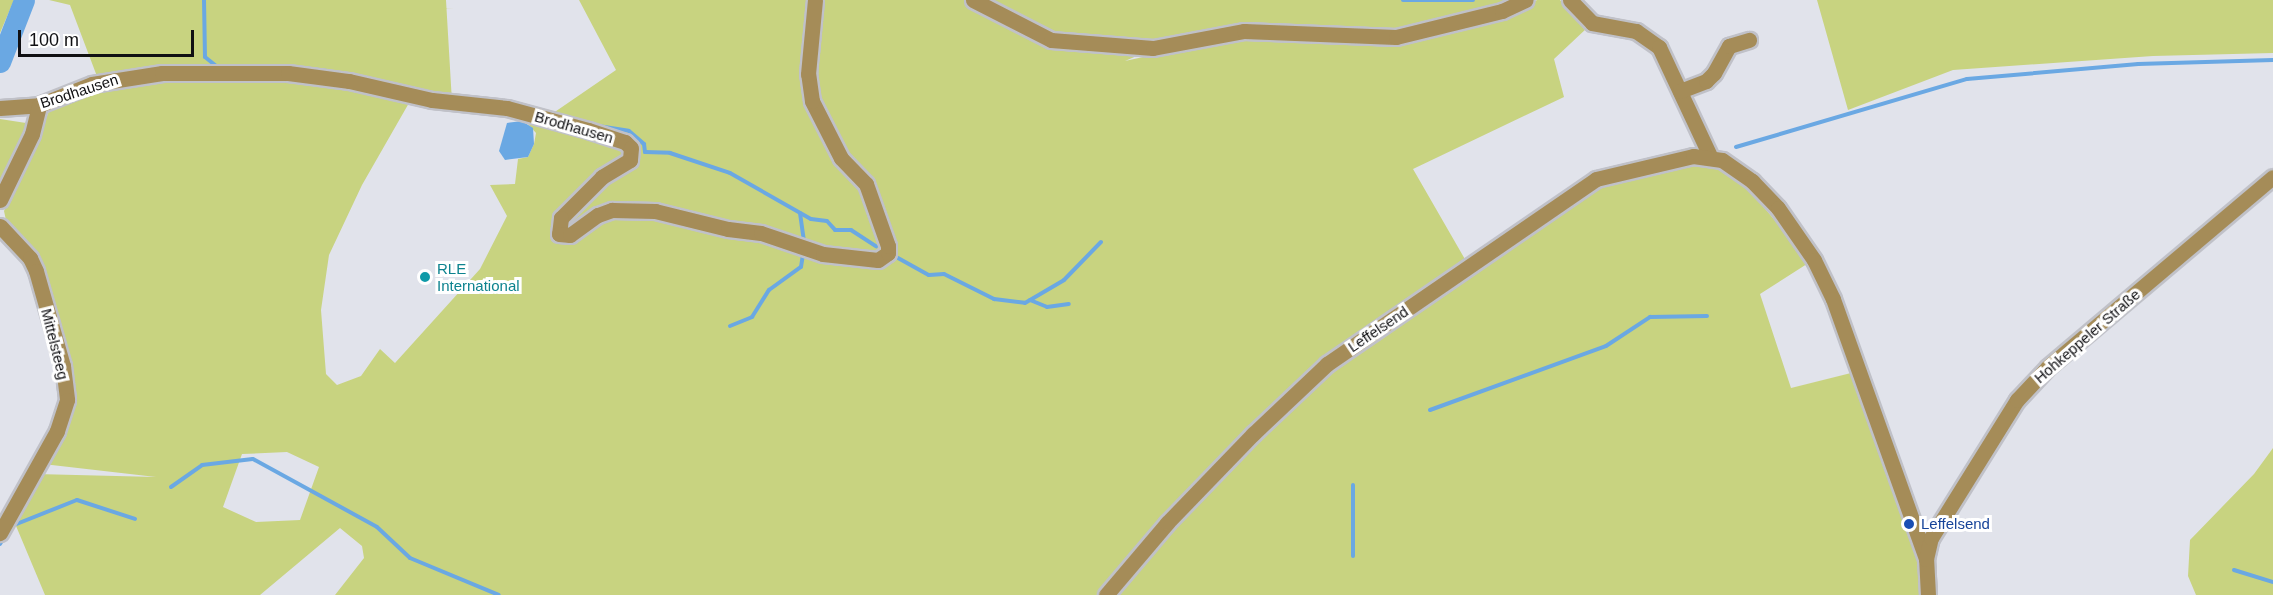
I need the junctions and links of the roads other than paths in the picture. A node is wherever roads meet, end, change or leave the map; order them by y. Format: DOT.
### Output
graph roads {
  1 [pos="815,0"];
  2 [pos="972,0"];
  3 [pos="1526,0"];
  4 [pos="1570,0"];
  5 [pos="1749,40"];
  6 [pos="1680,91"];
  7 [pos="39,105"];
  8 [pos="2,108"];
  9 [pos="1710,156"];
  10 [pos="2273,177"];
  11 [pos="0,200"];
  12 [pos="0,226"];
  13 [pos="0,533"];
  14 [pos="1926,559"];
  15 [pos="1106,595"];
  16 [pos="1928,595"];
  1 -- 7 [label="street, Brodhausen"];
  2 -- 3 [label="street"];
  4 -- 6 [label="street"];
  5 -- 6 [label="street"];
  6 -- 9 [label="street"];
  7 -- 8 [label="street, Brodhausen"];
  7 -- 11 [label="street"];
  9 -- 14 [label="street"];
  9 -- 15 [label="street, Leffelsend"];
  10 -- 14 [label="street, Hohkeppeler Straße"];
  12 -- 13 [label="street, Mittelsteeg"];
  14 -- 16 [label="street, Hohkeppeler Straße"];
}
